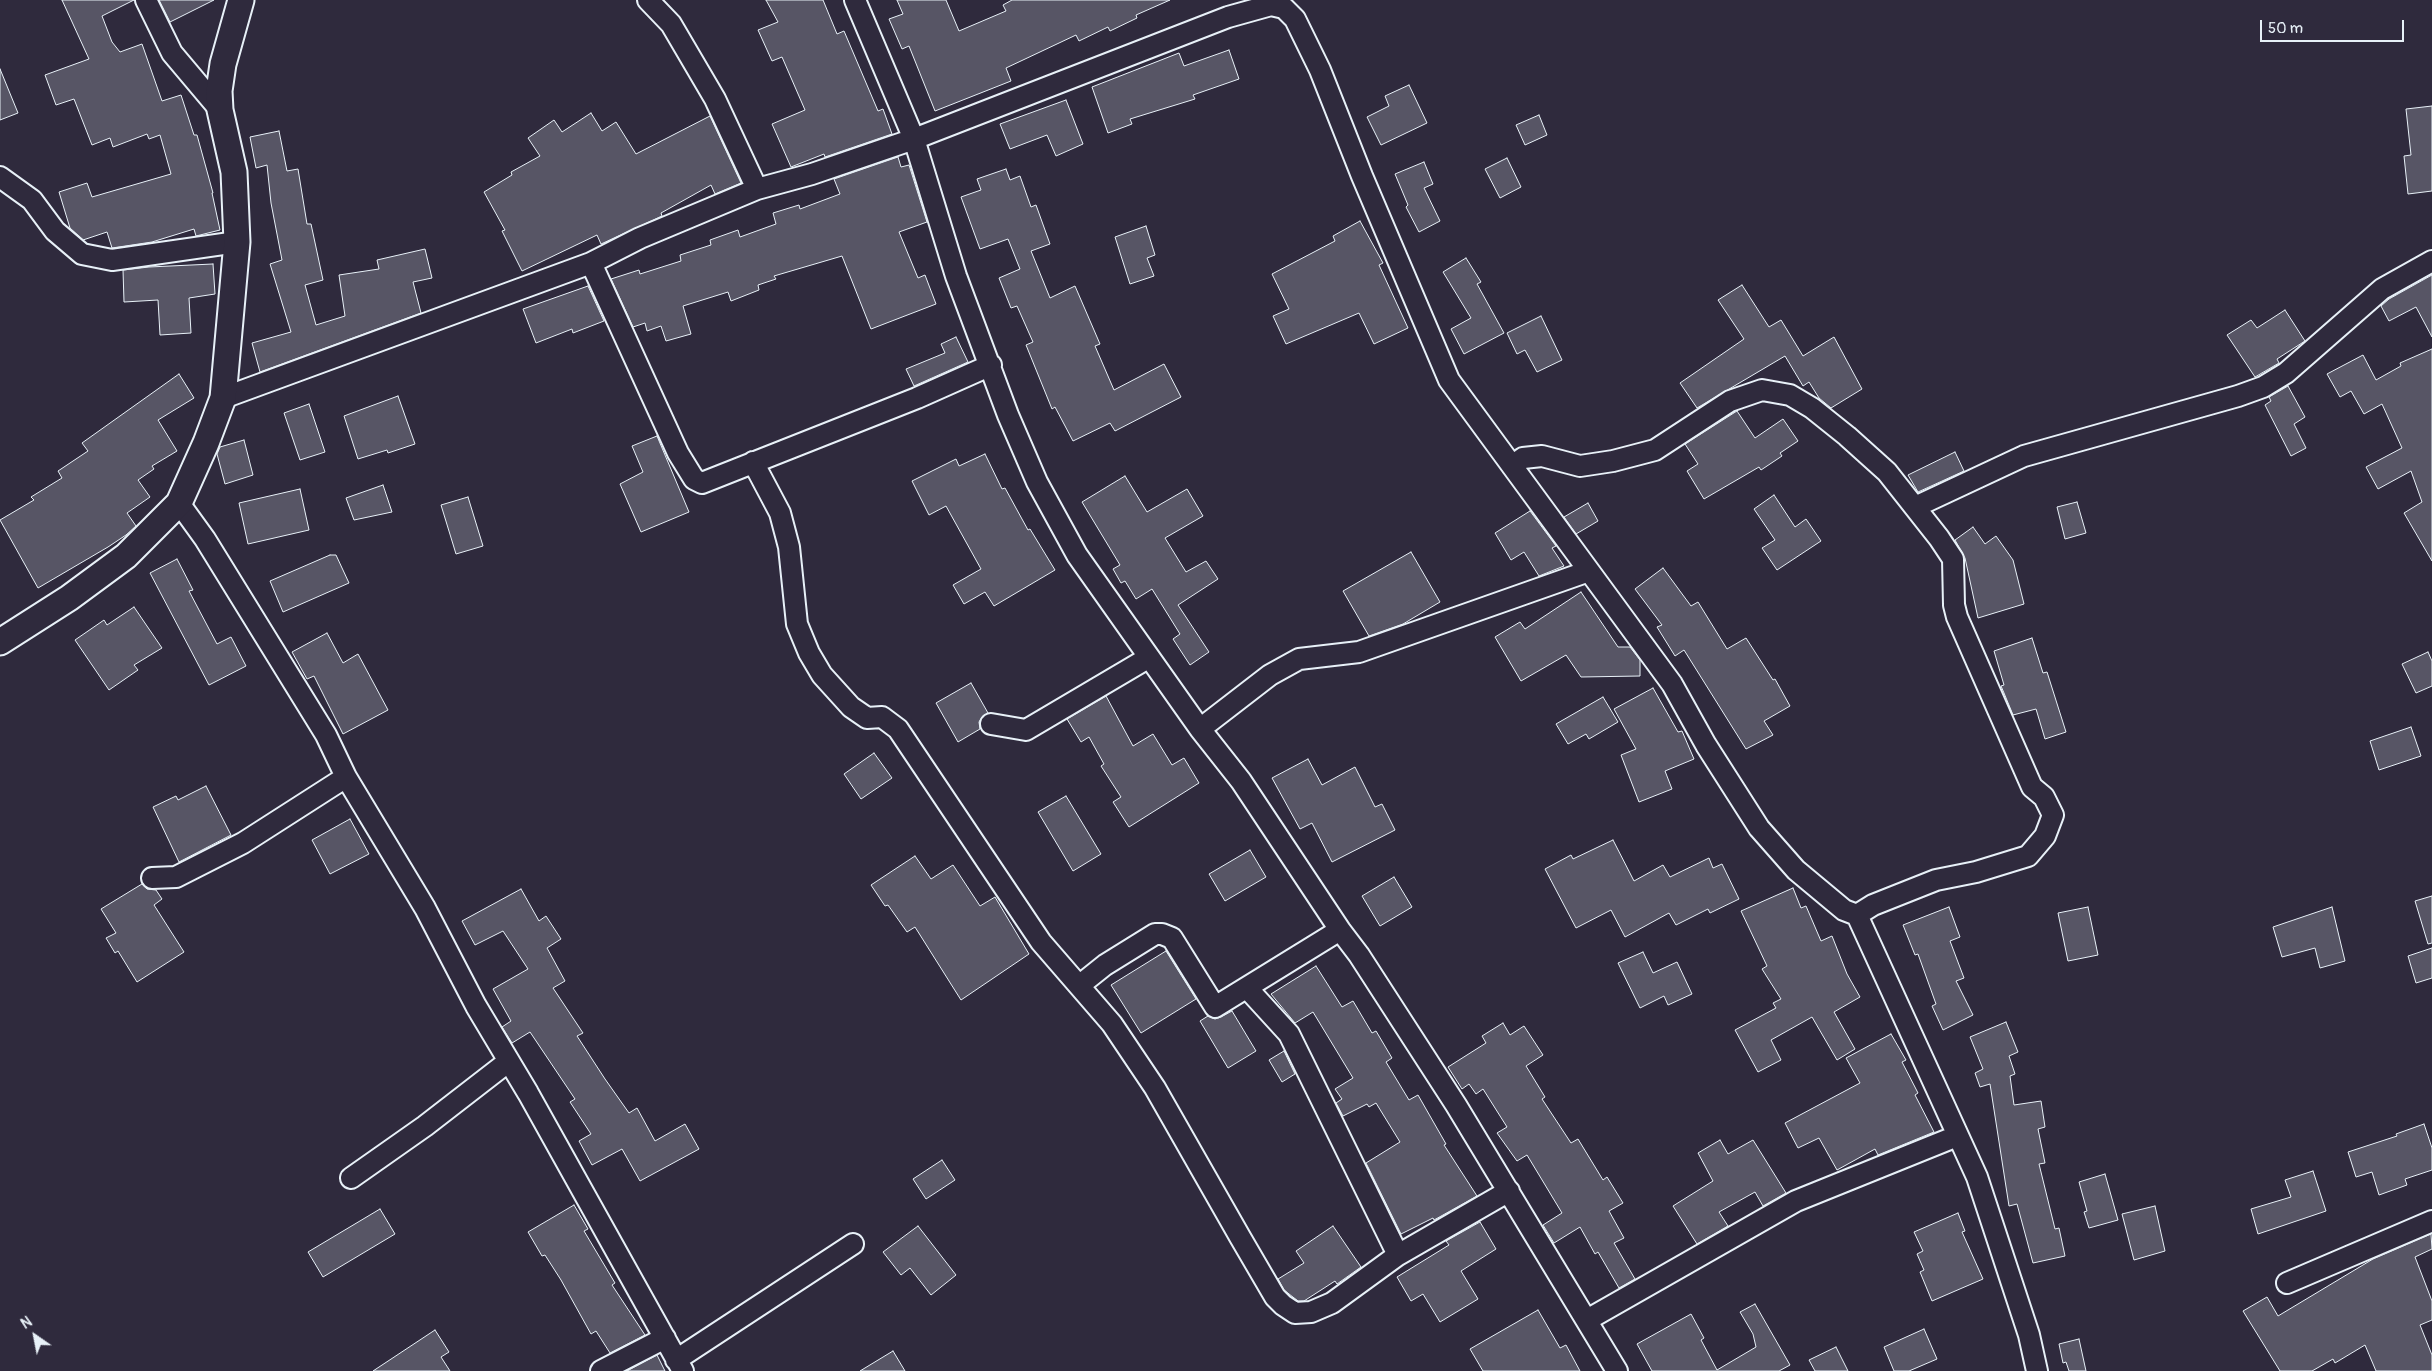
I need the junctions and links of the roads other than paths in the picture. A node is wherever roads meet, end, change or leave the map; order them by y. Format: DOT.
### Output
graph roads {
  1 [pos="146,0"];
  2 [pos="241,0"];
  3 [pos="648,0"];
  4 [pos="855,0"];
  5 [pos="220,110"];
  6 [pos="914,139"];
  7 [pos="0,178"];
  8 [pos="757,188"];
  9 [pos="238,242"];
  10 [pos="2432,260"];
  11 [pos="591,263"];
  12 [pos="990,365"];
  13 [pos="223,398"];
  14 [pos="753,462"];
  15 [pos="1512,466"];
  16 [pos="179,503"];
  17 [pos="1915,507"];
  18 [pos="1589,571"];
  19 [pos="0,642"];
  20 [pos="1148,658"];
  21 [pos="990,724"];
  22 [pos="1200,729"];
  23 [pos="346,777"];
  24 [pos="152,878"];
  25 [pos="1857,916"];
  26 [pos="1340,930"];
  27 [pos="1080,985"];
  28 [pos="1247,988"];
  29 [pos="509,1061"];
  30 [pos="1957,1136"];
  31 [pos="351,1178"];
  32 [pos="1509,1191"];
  33 [pos="2432,1221"];
  34 [pos="853,1244"];
  35 [pos="1398,1256"];
  36 [pos="2288,1283"];
  37 [pos="1587,1320"];
  38 [pos="665,1338"];
  39 [pos="680,1366"];
  40 [pos="600,1371"];
  41 [pos="1617,1371"];
  42 [pos="2037,1371"];
  1 -- 5 [label="street"];
  2 -- 5 [label="street"];
  3 -- 8 [label="street"];
  4 -- 6 [label="street"];
  5 -- 9 [label="street"];
  6 -- 8 [label="street"];
  6 -- 12 [label="street"];
  6 -- 15 [label="street"];
  7 -- 9 [label="street"];
  8 -- 11 [label="street"];
  9 -- 13 [label="street"];
  10 -- 17 [label="street"];
  11 -- 13 [label="street"];
  11 -- 14 [label="street"];
  12 -- 14 [label="street"];
  12 -- 20 [label="street"];
  13 -- 16 [label="street"];
  14 -- 27 [label="street"];
  15 -- 17 [label="street"];
  15 -- 18 [label="street"];
  16 -- 19 [label="street"];
  16 -- 23 [label="street"];
  17 -- 25 [label="street"];
  18 -- 22 [label="street"];
  18 -- 25 [label="street"];
  20 -- 21 [label="street"];
  20 -- 22 [label="street"];
  22 -- 26 [label="street"];
  23 -- 24 [label="street"];
  23 -- 29 [label="street"];
  25 -- 30 [label="street"];
  26 -- 28 [label="street"];
  26 -- 32 [label="street"];
  27 -- 28 [label="street"];
  27 -- 35 [label="street"];
  28 -- 35 [label="street"];
  29 -- 31 [label="street"];
  29 -- 38 [label="street"];
  30 -- 37 [label="street"];
  30 -- 42 [label="street"];
  32 -- 35 [label="street"];
  32 -- 37 [label="street"];
  33 -- 36 [label="street"];
  34 -- 39 [label="street"];
  37 -- 41 [label="street"];
  38 -- 39 [label="street"];
  38 -- 40 [label="street"];
}
